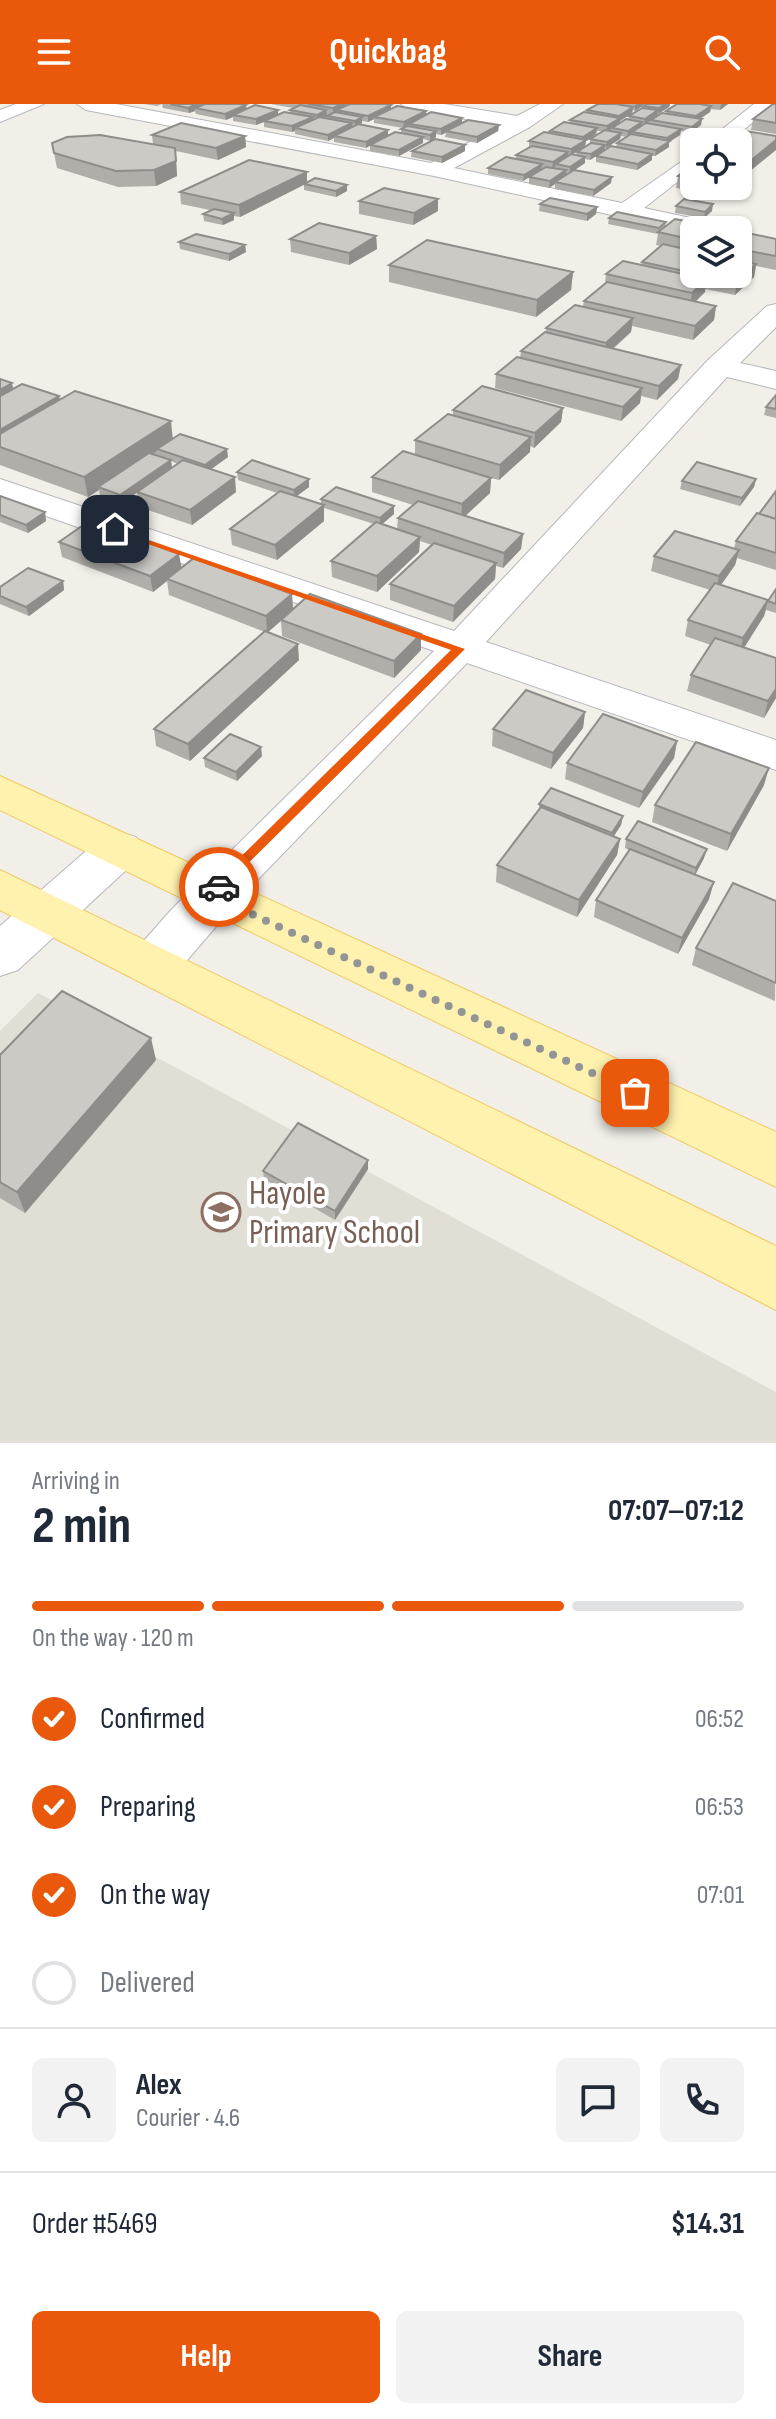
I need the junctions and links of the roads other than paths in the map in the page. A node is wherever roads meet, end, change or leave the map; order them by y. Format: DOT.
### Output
graph roads {
  1 [pos="35,104"];
  2 [pos="86,104"];
  3 [pos="410,104"];
  4 [pos="554,104"];
  5 [pos="766,104"];
  6 [pos="0,116"];
  7 [pos="523,123"];
  8 [pos="734,128"];
  9 [pos="434,170"];
  10 [pos="680,170"];
  11 [pos="625,212"];
  12 [pos="680,223"];
  13 [pos="776,312"];
  14 [pos="718,366"];
  15 [pos="776,380"];
  16 [pos="0,489"];
  17 [pos="459,649"];
  18 [pos="776,755"];
  19 [pos="0,791"];
  20 [pos="119,849"];
  21 [pos="0,888"];
  22 [pos="211,895"];
  23 [pos="50,913"];
  24 [pos="0,956"];
  25 [pos="153,965"];
  26 [pos="776,1160"];
  27 [pos="776,1279"];
  1 -- 6 [label="street"];
  2 -- 9 [label="street"];
  3 -- 7 [label="street"];
  4 -- 7 [label="street"];
  5 -- 8 [label="street"];
  7 -- 9 [label="street"];
  9 -- 11 [label="street"];
  10 -- 11 [label="street"];
  11 -- 12 [label="street"];
  13 -- 14 [label="street"];
  14 -- 15 [label="street"];
  14 -- 17 [label="street"];
  16 -- 17 [label="street"];
  17 -- 18 [label="street"];
  17 -- 22 [label="street"];
  19 -- 20 [label="main road"];
  20 -- 22 [label="main road"];
  20 -- 23 [label="street"];
  21 -- 23 [label="main road"];
  22 -- 25 [label="street"];
  22 -- 26 [label="main road"];
  23 -- 24 [label="street"];
  23 -- 25 [label="main road"];
  25 -- 27 [label="main road"];
}
